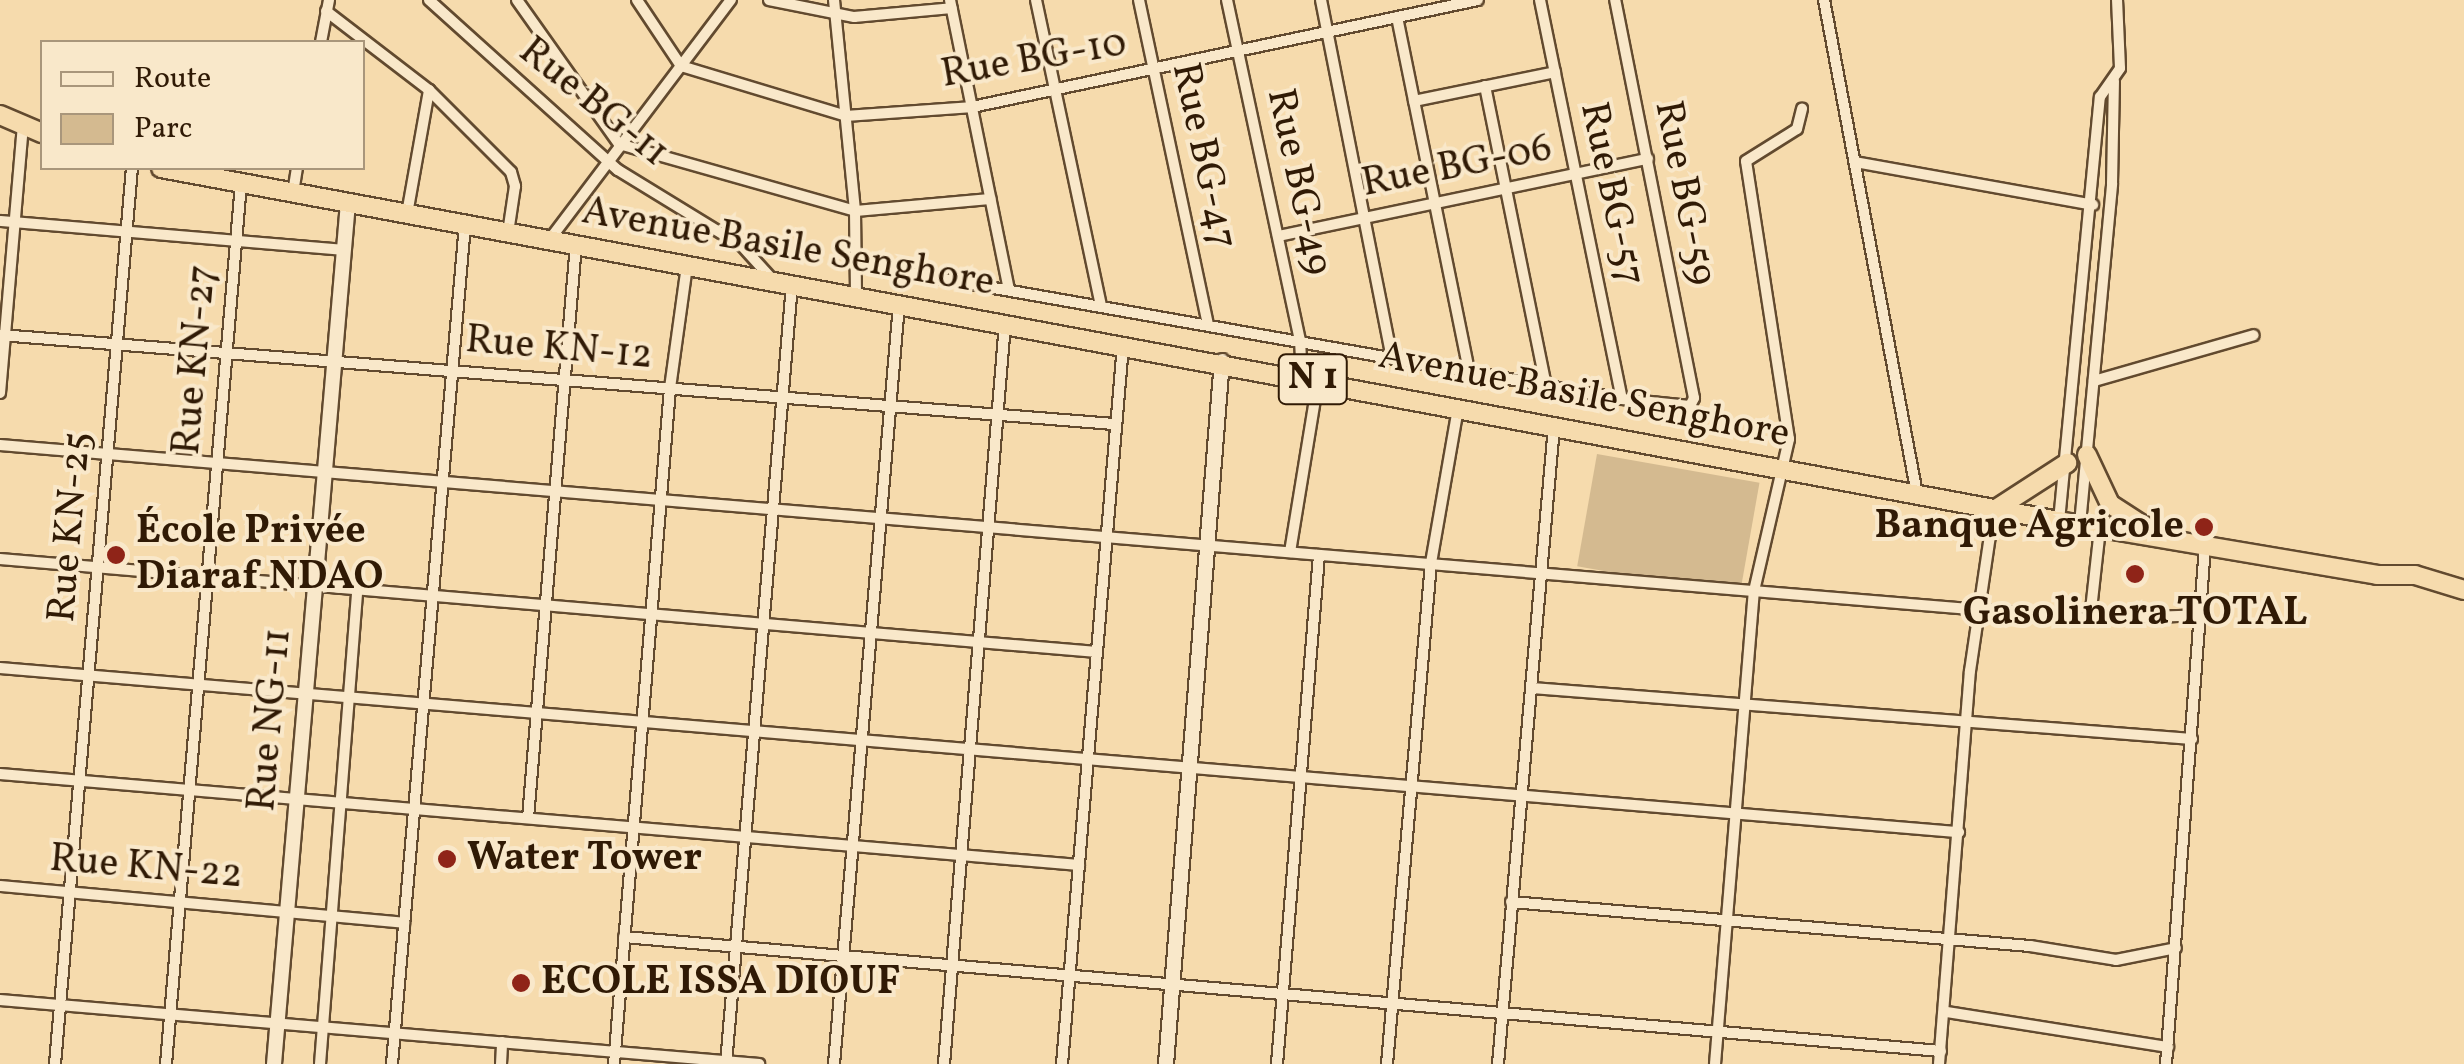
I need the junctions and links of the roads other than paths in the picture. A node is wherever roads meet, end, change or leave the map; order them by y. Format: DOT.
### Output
graph roads {
  1 [pos="428,0"];
  2 [pos="517,0"];
  3 [pos="637,0"];
  4 [pos="731,0"];
  5 [pos="769,0"];
  6 [pos="834,0"];
  7 [pos="1036,0"];
  8 [pos="1139,0"];
  9 [pos="1227,0"];
  10 [pos="1321,0"];
  11 [pos="1478,0"];
  12 [pos="1540,0"];
  13 [pos="1615,0"];
  14 [pos="1824,0"];
  15 [pos="2117,0"];
  16 [pos="1460,2"];
  17 [pos="951,4"];
  18 [pos="328,5"];
  19 [pos="836,16"];
  20 [pos="1397,17"];
  21 [pos="1328,32"];
  22 [pos="320,40"];
  23 [pos="1239,51"];
  24 [pos="681,66"];
  25 [pos="1154,69"];
  26 [pos="1555,72"];
  27 [pos="2114,81"];
  28 [pos="1486,86"];
  29 [pos="428,90"];
  30 [pos="1055,90"];
  31 [pos="1414,101"];
  32 [pos="972,107"];
  33 [pos="1802,108"];
  34 [pos="0,115"];
  35 [pos="847,116"];
  36 [pos="23,125"];
  37 [pos="40,132"];
  38 [pos="619,144"];
  39 [pos="1648,159"];
  40 [pos="605,160"];
  41 [pos="1856,162"];
  42 [pos="132,170"];
  43 [pos="171,170"];
  44 [pos="298,170"];
  45 [pos="1576,174"];
  46 [pos="241,184"];
  47 [pos="1506,188"];
  48 [pos="293,192"];
  49 [pos="990,199"];
  50 [pos="1435,202"];
  51 [pos="348,203"];
  52 [pos="2093,205"];
  53 [pos="855,211"];
  54 [pos="406,214"];
  55 [pos="1364,216"];
  56 [pos="0,221"];
  57 [pos="15,222"];
  58 [pos="466,225"];
  59 [pos="126,232"];
  60 [pos="508,233"];
  61 [pos="1278,236"];
  62 [pos="236,240"];
  63 [pos="550,240"];
  64 [pos="576,244"];
  65 [pos="344,250"];
  66 [pos="688,264"];
  67 [pos="858,264"];
  68 [pos="782,282"];
  69 [pos="1009,289"];
  70 [pos="856,296"];
  71 [pos="899,304"];
  72 [pos="1101,306"];
  73 [pos="1006,323"];
  74 [pos="1208,324"];
  75 [pos="2,335"];
  76 [pos="2254,335"];
  77 [pos="1300,340"];
  78 [pos="117,344"];
  79 [pos="1123,344"];
  80 [pos="227,352"];
  81 [pos="1392,358"];
  82 [pos="334,361"];
  83 [pos="1222,361"];
  84 [pos="453,371"];
  85 [pos="1469,372"];
  86 [pos="1310,379"];
  87 [pos="564,380"];
  88 [pos="2094,381"];
  89 [pos="1546,386"];
  90 [pos="670,388"];
  91 [pos="0,393"];
  92 [pos="781,397"];
  93 [pos="1622,400"];
  94 [pos="890,406"];
  95 [pos="1458,408"];
  96 [pos="998,414"];
  97 [pos="1114,424"];
  98 [pos="1554,425"];
  99 [pos="0,446"];
  100 [pos="107,454"];
  101 [pos="2087,456"];
  102 [pos="2066,463"];
  103 [pos="217,464"];
  104 [pos="1785,470"];
  105 [pos="325,474"];
  106 [pos="443,482"];
  107 [pos="554,491"];
  108 [pos="1916,494"];
  109 [pos="660,500"];
  110 [pos="1995,508"];
  111 [pos="772,510"];
  112 [pos="880,518"];
  113 [pos="2059,520"];
  114 [pos="2080,524"];
  115 [pos="989,528"];
  116 [pos="2100,528"];
  117 [pos="1106,537"];
  118 [pos="2162,539"];
  119 [pos="1204,546"];
  120 [pos="2206,546"];
  121 [pos="1290,552"];
  122 [pos="1319,555"];
  123 [pos="0,559"];
  124 [pos="1431,563"];
  125 [pos="98,568"];
  126 [pos="1538,573"];
  127 [pos="208,577"];
  128 [pos="314,587"];
  129 [pos="356,590"];
  130 [pos="2464,590"];
  131 [pos="1754,591"];
  132 [pos="433,596"];
  133 [pos="545,605"];
  134 [pos="1977,610"];
  135 [pos="651,615"];
  136 [pos="2202,615"];
  137 [pos="2090,619"];
  138 [pos="762,624"];
  139 [pos="870,633"];
  140 [pos="979,642"];
  141 [pos="1096,652"];
  142 [pos="0,668"];
  143 [pos="88,676"];
  144 [pos="198,685"];
  145 [pos="1532,688"];
  146 [pos="306,695"];
  147 [pos="348,700"];
  148 [pos="423,704"];
  149 [pos="1744,706"];
  150 [pos="536,714"];
  151 [pos="642,723"];
  152 [pos="1965,726"];
  153 [pos="753,732"];
  154 [pos="2192,738"];
  155 [pos="861,741"];
  156 [pos="970,750"];
  157 [pos="1088,760"];
  158 [pos="1189,768"];
  159 [pos="0,774"];
  160 [pos="1300,777"];
  161 [pos="80,780"];
  162 [pos="1409,788"];
  163 [pos="190,790"];
  164 [pos="1520,796"];
  165 [pos="297,799"];
  166 [pos="337,802"];
  167 [pos="414,809"];
  168 [pos="1736,814"];
  169 [pos="528,818"];
  170 [pos="633,827"];
  171 [pos="1959,832"];
  172 [pos="745,837"];
  173 [pos="852,846"];
  174 [pos="962,855"];
  175 [pos="1079,865"];
  176 [pos="0,886"];
  177 [pos="70,892"];
  178 [pos="180,901"];
  179 [pos="1511,902"];
  180 [pos="288,910"];
  181 [pos="332,915"];
  182 [pos="1727,920"];
  183 [pos="404,923"];
  184 [pos="624,937"];
  185 [pos="1950,939"];
  186 [pos="736,947"];
  187 [pos="2176,948"];
  188 [pos="843,956"];
  189 [pos="952,966"];
  190 [pos="1070,976"];
  191 [pos="1172,984"];
  192 [pos="1282,994"];
  193 [pos="0,1000"];
  194 [pos="1392,1002"];
  195 [pos="60,1004"];
  196 [pos="1946,1012"];
  197 [pos="1502,1013"];
  198 [pos="170,1015"];
  199 [pos="278,1024"];
  200 [pos="323,1028"];
  201 [pos="1718,1032"];
  202 [pos="394,1034"];
  203 [pos="502,1042"];
  204 [pos="2168,1047"];
  205 [pos="1940,1051"];
  206 [pos="614,1058"];
  207 [pos="726,1063"];
  208 [pos="56,1064"];
  209 [pos="166,1064"];
  210 [pos="274,1064"];
  211 [pos="320,1064"];
  212 [pos="392,1064"];
  213 [pos="501,1064"];
  214 [pos="759,1064"];
  215 [pos="834,1064"];
  216 [pos="944,1064"];
  217 [pos="1062,1064"];
  218 [pos="1166,1064"];
  219 [pos="1276,1064"];
  220 [pos="1386,1064"];
  221 [pos="1498,1064"];
  222 [pos="1715,1064"];
  223 [pos="1940,1064"];
  224 [pos="2166,1064"];
  1 -- 40 [label="street, Rue BG-11"];
  2 -- 38 [label="street"];
  3 -- 24 [label="street"];
  4 -- 24 [label="street"];
  5 -- 19 [label="street"];
  6 -- 19 [label="street"];
  7 -- 30 [label="street"];
  8 -- 25 [label="street, Rue BG-47"];
  9 -- 23 [label="street, Rue BG-49"];
  10 -- 21 [label="street"];
  11 -- 16 [label="street, Rue BG-10"];
  12 -- 26 [label="street, Rue BG-57"];
  13 -- 39 [label="street, Rue BG-59"];
  14 -- 41 [label="street"];
  15 -- 27 [label="street"];
  16 -- 20 [label="street, Rue BG-10"];
  17 -- 19 [label="street"];
  17 -- 32 [label="street"];
  18 -- 22 [label="street"];
  18 -- 29 [label="street"];
  19 -- 35 [label="street"];
  20 -- 21 [label="street, Rue BG-10"];
  20 -- 31 [label="street"];
  21 -- 23 [label="street, Rue BG-10"];
  21 -- 55 [label="street"];
  23 -- 25 [label="street, Rue BG-10"];
  23 -- 61 [label="street, Rue BG-49"];
  24 -- 35 [label="street, Rue BG-10"];
  24 -- 38 [label="street"];
  25 -- 30 [label="street, Rue BG-10"];
  25 -- 74 [label="street, Rue BG-47"];
  26 -- 28 [label="street"];
  26 -- 45 [label="street, Rue BG-57"];
  27 -- 52 [label="street"];
  27 -- 88 [label="street"];
  28 -- 31 [label="street"];
  28 -- 47 [label="street"];
  29 -- 54 [label="street"];
  29 -- 60 [label="street"];
  30 -- 32 [label="street, Rue BG-10"];
  30 -- 72 [label="street"];
  31 -- 50 [label="street"];
  32 -- 35 [label="street, Rue BG-10"];
  32 -- 49 [label="street"];
  33 -- 104 [label="street"];
  34 -- 36 [label="highway"];
  35 -- 53 [label="street"];
  36 -- 37 [label="highway"];
  36 -- 57 [label="street"];
  38 -- 40 [label="street"];
  38 -- 53 [label="street"];
  39 -- 45 [label="street, Rue BG-06"];
  39 -- 93 [label="street, Rue BG-59"];
  40 -- 63 [label="street"];
  40 -- 68 [label="street, Rue BG-11"];
  41 -- 52 [label="street"];
  41 -- 108 [label="street"];
  42 -- 59 [label="street, Rue KN-25"];
  43 -- 46 [label="highway, Avenue Basile Senghore / N 1"];
  44 -- 48 [label="street"];
  45 -- 47 [label="street, Rue BG-06"];
  45 -- 93 [label="street, Rue BG-57"];
  46 -- 48 [label="highway, Avenue Basile Senghore / N 1"];
  46 -- 62 [label="street, Rue KN-27"];
  47 -- 50 [label="street, Rue BG-06"];
  47 -- 89 [label="street"];
  48 -- 51 [label="highway, Avenue Basile Senghore / N 1"];
  49 -- 53 [label="street"];
  49 -- 69 [label="street"];
  50 -- 55 [label="street, Rue BG-06"];
  50 -- 85 [label="street"];
  51 -- 54 [label="highway, Avenue Basile Senghore / N 1"];
  51 -- 65 [label="street, Rue NG-11"];
  52 -- 102 [label="street"];
  53 -- 67 [label="street"];
  54 -- 58 [label="highway, Avenue Basile Senghore / N 1"];
  55 -- 61 [label="street, Rue BG-06"];
  55 -- 81 [label="street"];
  56 -- 57 [label="street"];
  57 -- 59 [label="street"];
  57 -- 75 [label="street"];
  58 -- 60 [label="highway, Avenue Basile Senghore / N 1"];
  58 -- 84 [label="street"];
  59 -- 62 [label="street"];
  59 -- 78 [label="street, Rue KN-25"];
  60 -- 63 [label="highway, Avenue Basile Senghore / N 1"];
  61 -- 77 [label="street, Rue BG-49"];
  62 -- 65 [label="street"];
  62 -- 80 [label="street, Rue KN-27"];
  63 -- 64 [label="highway, Avenue Basile Senghore / N 1"];
  64 -- 66 [label="highway, Avenue Basile Senghore / N 1"];
  64 -- 87 [label="street"];
  65 -- 82 [label="street, Rue NG-11"];
  66 -- 68 [label="highway, Avenue Basile Senghore / N 1"];
  66 -- 90 [label="street"];
  67 -- 69 [label="street"];
  67 -- 70 [label="street"];
  68 -- 70 [label="highway, Avenue Basile Senghore / N 1"];
  68 -- 92 [label="street"];
  69 -- 72 [label="street"];
  70 -- 71 [label="highway, Avenue Basile Senghore / N 1"];
  71 -- 73 [label="highway, Avenue Basile Senghore / N 1"];
  71 -- 94 [label="street"];
  72 -- 74 [label="street"];
  73 -- 79 [label="highway, Avenue Basile Senghore / N 1"];
  73 -- 96 [label="street"];
  74 -- 77 [label="street"];
  75 -- 78 [label="street, Rue KN-12"];
  75 -- 91 [label="street"];
  76 -- 88 [label="street"];
  77 -- 81 [label="street"];
  77 -- 86 [label="street, Rue BG-49"];
  78 -- 80 [label="street, Rue KN-12"];
  78 -- 100 [label="street, Rue KN-25"];
  79 -- 83 [label="highway, Avenue Basile Senghore / N 1"];
  79 -- 97 [label="street"];
  80 -- 82 [label="street, Rue KN-12"];
  80 -- 103 [label="street, Rue KN-27"];
  81 -- 85 [label="street"];
  82 -- 84 [label="street, Rue KN-12"];
  82 -- 105 [label="street, Rue NG-11"];
  83 -- 86 [label="highway, Avenue Basile Senghore / N 1"];
  83 -- 119 [label="street"];
  84 -- 87 [label="street, Rue KN-12"];
  84 -- 106 [label="street"];
  85 -- 89 [label="street"];
  86 -- 95 [label="highway, Avenue Basile Senghore / N 1"];
  86 -- 121 [label="street, Rue BG-49"];
  87 -- 90 [label="street, Rue KN-12"];
  87 -- 107 [label="street"];
  88 -- 101 [label="street"];
  89 -- 93 [label="street"];
  90 -- 92 [label="street, Rue KN-12"];
  90 -- 109 [label="street"];
  92 -- 94 [label="street, Rue KN-12"];
  92 -- 111 [label="street"];
  94 -- 96 [label="street, Rue KN-12"];
  94 -- 112 [label="street"];
  95 -- 98 [label="highway, Avenue Basile Senghore / N 1"];
  95 -- 124 [label="street"];
  96 -- 97 [label="street, Rue KN-12"];
  96 -- 115 [label="street"];
  97 -- 117 [label="street"];
  98 -- 104 [label="highway, Avenue Basile Senghore / N 1"];
  98 -- 126 [label="street"];
  99 -- 100 [label="street"];
  100 -- 103 [label="street"];
  100 -- 125 [label="street, Rue KN-25"];
  101 -- 114 [label="street"];
  101 -- 118 [label="highway"];
  102 -- 110 [label="highway"];
  102 -- 113 [label="street"];
  103 -- 105 [label="street"];
  103 -- 127 [label="street, Rue KN-27"];
  104 -- 108 [label="highway, Avenue Basile Senghore / N 1"];
  104 -- 131 [label="street"];
  105 -- 106 [label="street"];
  105 -- 128 [label="street, Rue NG-11"];
  106 -- 107 [label="street"];
  106 -- 132 [label="street"];
  107 -- 109 [label="street"];
  107 -- 133 [label="street"];
  108 -- 110 [label="highway, Avenue Basile Senghore / N 1"];
  109 -- 111 [label="street"];
  109 -- 135 [label="street"];
  110 -- 113 [label="highway, Avenue Basile Senghore / N 1"];
  110 -- 134 [label="street"];
  111 -- 112 [label="street"];
  111 -- 138 [label="street"];
  112 -- 115 [label="street"];
  112 -- 139 [label="street"];
  113 -- 114 [label="highway, Avenue Basile Senghore / N 1"];
  114 -- 116 [label="highway, Avenue Basile Senghore / N 1"];
  115 -- 117 [label="street"];
  115 -- 140 [label="street"];
  116 -- 118 [label="highway, Avenue Basile Senghore / N 1"];
  116 -- 137 [label="street"];
  117 -- 119 [label="street"];
  117 -- 141 [label="street"];
  118 -- 120 [label="highway, Avenue Basile Senghore / N 1"];
  119 -- 121 [label="street"];
  119 -- 158 [label="street"];
  120 -- 130 [label="highway, Avenue Basile Senghore / N 1"];
  120 -- 136 [label="street"];
  121 -- 122 [label="street"];
  122 -- 124 [label="street"];
  122 -- 160 [label="street"];
  123 -- 125 [label="street"];
  124 -- 126 [label="street"];
  124 -- 162 [label="street"];
  125 -- 127 [label="street"];
  125 -- 143 [label="street, Rue KN-25"];
  126 -- 131 [label="street"];
  126 -- 145 [label="street"];
  127 -- 128 [label="street"];
  127 -- 144 [label="street, Rue KN-27"];
  128 -- 129 [label="street"];
  128 -- 146 [label="street, Rue NG-11"];
  129 -- 132 [label="street"];
  129 -- 147 [label="street"];
  131 -- 134 [label="street"];
  131 -- 149 [label="street"];
  132 -- 133 [label="street"];
  132 -- 148 [label="street"];
  133 -- 135 [label="street"];
  133 -- 150 [label="street"];
  134 -- 137 [label="street"];
  134 -- 152 [label="street"];
  135 -- 138 [label="street"];
  135 -- 151 [label="street"];
  136 -- 137 [label="street"];
  136 -- 154 [label="street"];
  138 -- 139 [label="street"];
  138 -- 153 [label="street"];
  139 -- 140 [label="street"];
  139 -- 155 [label="street"];
  140 -- 141 [label="street"];
  140 -- 156 [label="street"];
  141 -- 157 [label="street"];
  142 -- 143 [label="street"];
  143 -- 144 [label="street"];
  143 -- 161 [label="street, Rue KN-25"];
  144 -- 146 [label="street"];
  144 -- 163 [label="street, Rue KN-27"];
  145 -- 149 [label="street"];
  145 -- 164 [label="street"];
  146 -- 147 [label="street"];
  146 -- 165 [label="street, Rue NG-11"];
  147 -- 148 [label="street"];
  147 -- 166 [label="street"];
  148 -- 150 [label="street"];
  148 -- 167 [label="street"];
  149 -- 152 [label="street"];
  149 -- 168 [label="street"];
  150 -- 151 [label="street"];
  150 -- 169 [label="street"];
  151 -- 153 [label="street"];
  151 -- 170 [label="street"];
  152 -- 154 [label="street"];
  152 -- 171 [label="street"];
  153 -- 155 [label="street"];
  153 -- 172 [label="street"];
  154 -- 187 [label="street"];
  155 -- 156 [label="street"];
  155 -- 173 [label="street"];
  156 -- 157 [label="street"];
  156 -- 174 [label="street"];
  157 -- 158 [label="street"];
  157 -- 175 [label="street"];
  158 -- 160 [label="street"];
  158 -- 191 [label="street"];
  159 -- 161 [label="street"];
  160 -- 162 [label="street"];
  160 -- 192 [label="street"];
  161 -- 163 [label="street"];
  161 -- 177 [label="street, Rue KN-25"];
  162 -- 164 [label="street"];
  162 -- 194 [label="street"];
  163 -- 165 [label="street"];
  163 -- 178 [label="street, Rue KN-27"];
  164 -- 168 [label="street"];
  164 -- 179 [label="street"];
  165 -- 166 [label="street"];
  165 -- 180 [label="street, Rue NG-11"];
  166 -- 167 [label="street"];
  166 -- 181 [label="street"];
  167 -- 169 [label="street"];
  167 -- 183 [label="street"];
  168 -- 171 [label="street"];
  168 -- 182 [label="street"];
  169 -- 170 [label="street"];
  170 -- 172 [label="street"];
  170 -- 184 [label="street"];
  171 -- 185 [label="street"];
  172 -- 173 [label="street"];
  172 -- 186 [label="street"];
  173 -- 174 [label="street"];
  173 -- 188 [label="street"];
  174 -- 175 [label="street"];
  174 -- 189 [label="street"];
  175 -- 190 [label="street"];
  176 -- 177 [label="street, Rue KN-22"];
  177 -- 178 [label="street, Rue KN-22"];
  177 -- 195 [label="street, Rue KN-25"];
  178 -- 180 [label="street, Rue KN-22"];
  178 -- 198 [label="street, Rue KN-27"];
  179 -- 182 [label="street"];
  179 -- 197 [label="street"];
  180 -- 181 [label="street, Rue KN-22"];
  180 -- 199 [label="street, Rue NG-11"];
  181 -- 183 [label="street, Rue KN-22"];
  181 -- 200 [label="street"];
  182 -- 185 [label="street"];
  182 -- 201 [label="street"];
  183 -- 202 [label="street"];
  184 -- 186 [label="street"];
  184 -- 206 [label="street"];
  185 -- 187 [label="street"];
  185 -- 196 [label="street"];
  186 -- 188 [label="street"];
  186 -- 207 [label="street"];
  187 -- 204 [label="street"];
  188 -- 189 [label="street"];
  188 -- 215 [label="street"];
  189 -- 190 [label="street"];
  189 -- 216 [label="street"];
  190 -- 191 [label="street"];
  190 -- 217 [label="street"];
  191 -- 192 [label="street"];
  191 -- 218 [label="street"];
  192 -- 194 [label="street"];
  192 -- 219 [label="street"];
  193 -- 195 [label="street"];
  194 -- 197 [label="street"];
  194 -- 220 [label="street"];
  195 -- 198 [label="street"];
  195 -- 208 [label="street, Rue KN-25"];
  196 -- 204 [label="street"];
  196 -- 205 [label="street"];
  197 -- 201 [label="street"];
  197 -- 221 [label="street"];
  198 -- 199 [label="street"];
  198 -- 209 [label="street, Rue KN-27"];
  199 -- 200 [label="street"];
  199 -- 210 [label="street, Rue NG-11"];
  200 -- 202 [label="street"];
  200 -- 211 [label="street"];
  201 -- 205 [label="street"];
  201 -- 222 [label="street"];
  202 -- 203 [label="street"];
  202 -- 212 [label="street"];
  203 -- 206 [label="street"];
  203 -- 213 [label="street"];
  204 -- 224 [label="street"];
  205 -- 223 [label="street"];
  206 -- 207 [label="street"];
  207 -- 214 [label="street"];
}
